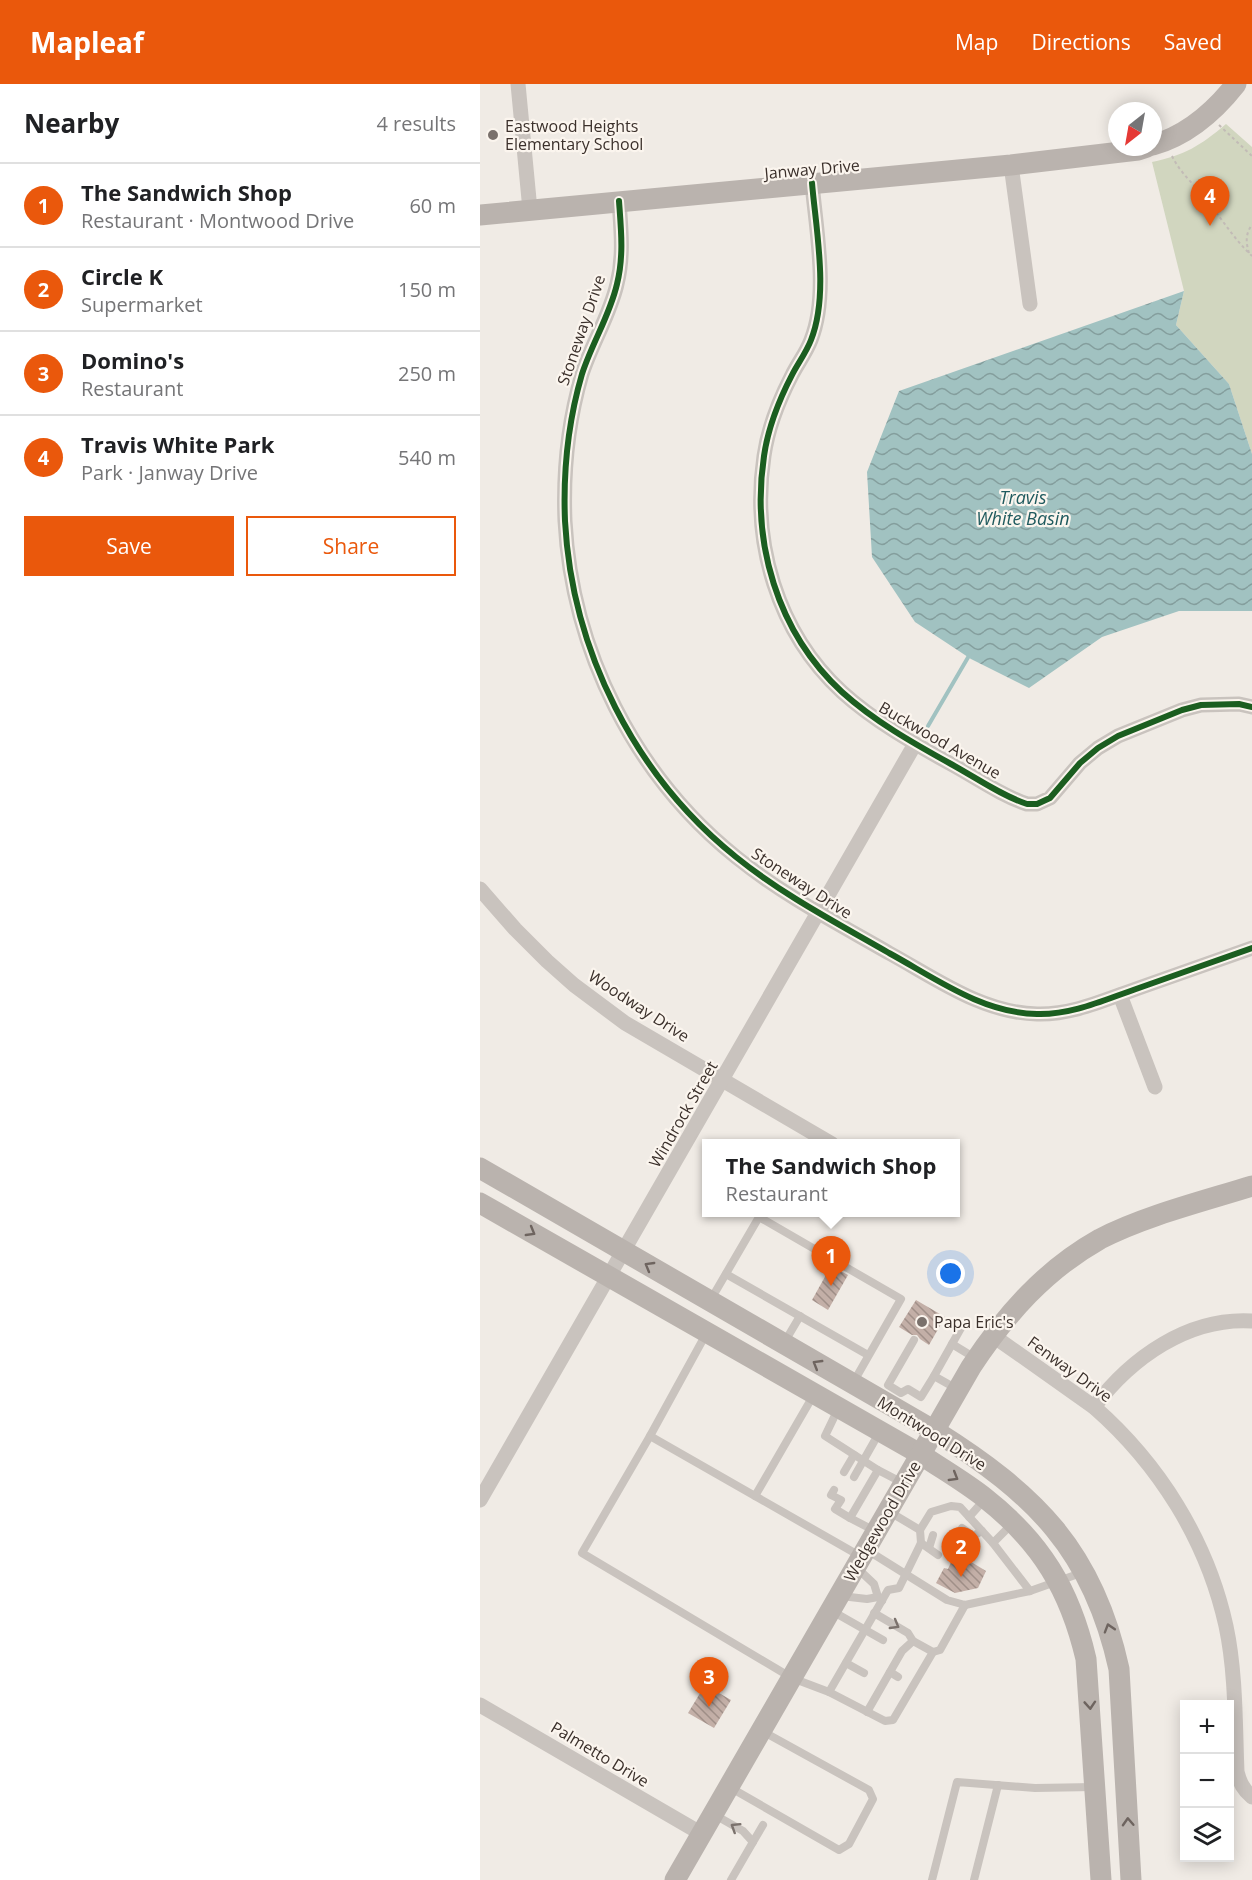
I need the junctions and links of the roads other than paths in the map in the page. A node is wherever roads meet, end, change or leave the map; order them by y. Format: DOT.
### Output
graph roads {
  1 [pos="518,84"];
  2 [pos="1236,84"];
  3 [pos="1162,141"];
  4 [pos="1108,154"];
  5 [pos="1011,165"];
  6 [pos="812,183"];
  7 [pos="619,201"];
  8 [pos="530,210"];
  9 [pos="480,215"];
  10 [pos="1030,304"];
  11 [pos="1252,707"];
  12 [pos="915,744"];
  13 [pos="480,889"];
  14 [pos="819,913"];
  15 [pos="1252,948"];
  16 [pos="1120,994"];
  17 [pos="723,1081"];
  18 [pos="1155,1087"];
  19 [pos="825,1139"];
  20 [pos="480,1168"];
  21 [pos="1252,1186"];
  22 [pos="480,1203"];
  23 [pos="625,1252"];
  24 [pos="726,1274"];
  25 [pos="610,1278"];
  26 [pos="710,1301"];
  27 [pos="800,1316"];
  28 [pos="1252,1322"];
  29 [pos="961,1328"];
  30 [pos="706,1334"];
  31 [pos="992,1335"];
  32 [pos="776,1339"];
  33 [pos="914,1340"];
  34 [pos="952,1344"];
  35 [pos="868,1355"];
  36 [pos="976,1359"];
  37 [pos="754,1360"];
  38 [pos="934,1376"];
  39 [pos="852,1384"];
  40 [pos="958,1390"];
  41 [pos="884,1392"];
  42 [pos="814,1394"];
  43 [pos="1094,1407"];
  44 [pos="839,1408"];
  45 [pos="935,1431"];
  46 [pos="880,1432"];
  47 [pos="650,1436"];
  48 [pos="920,1454"];
  49 [pos="854,1455"];
  50 [pos="864,1460"];
  51 [pos="878,1470"];
  52 [pos="844,1472"];
  53 [pos="854,1478"];
  54 [pos="904,1484"];
  55 [pos="834,1490"];
  56 [pos="755,1496"];
  57 [pos="986,1498"];
  58 [pos="480,1500"];
  59 [pos="888,1511"];
  60 [pos="969,1517"];
  61 [pos="850,1518"];
  62 [pos="1013,1522"];
  63 [pos="962,1528"];
  64 [pos="920,1530"];
  65 [pos="982,1531"];
  66 [pos="933,1535"];
  67 [pos="973,1536"];
  68 [pos="921,1543"];
  69 [pos="993,1543"];
  70 [pos="967,1547"];
  71 [pos="929,1548"];
  72 [pos="865,1551"];
  73 [pos="938,1555"];
  74 [pos="1085,1571"];
  75 [pos="905,1574"];
  76 [pos="1059,1582"];
  77 [pos="1030,1592"];
  78 [pos="880,1599"];
  79 [pos="835,1603"];
  80 [pos="965,1605"];
  81 [pos="874,1613"];
  82 [pos="865,1630"];
  83 [pos="883,1640"];
  84 [pos="913,1641"];
  85 [pos="892,1646"];
  86 [pos="933,1652"];
  87 [pos="902,1657"];
  88 [pos="846,1663"];
  89 [pos="890,1672"];
  90 [pos="864,1673"];
  91 [pos="898,1677"];
  92 [pos="792,1678"];
  93 [pos="874,1679"];
  94 [pos="884,1688"];
  95 [pos="829,1692"];
  96 [pos="480,1705"];
  97 [pos="867,1712"];
  98 [pos="762,1731"];
  99 [pos="998,1785"];
  100 [pos="729,1787"];
  101 [pos="1096,1787"];
  102 [pos="1252,1797"];
  103 [pos="714,1814"];
  104 [pos="763,1825"];
  105 [pos="702,1834"];
  106 [pos="753,1842"];
  107 [pos="675,1880"];
  108 [pos="731,1880"];
  109 [pos="932,1880"];
  110 [pos="974,1880"];
  111 [pos="1101,1880"];
  112 [pos="1131,1880"];
  1 -- 8 [label="street"];
  2 -- 3 [label="main road, Janway Drive"];
  4 -- 5 [label="main road, Janway Drive"];
  5 -- 6 [label="main road, Janway Drive"];
  5 -- 10 [label="street"];
  6 -- 7 [label="main road, Janway Drive"];
  6 -- 12 [label="street, Buckwood Avenue"];
  7 -- 8 [label="main road, Janway Drive"];
  7 -- 14 [label="street, Stoneway Drive"];
  8 -- 9 [label="main road, Janway Drive"];
  11 -- 12 [label="street, Buckwood Avenue"];
  12 -- 14 [label="street, Windrock Street"];
  13 -- 17 [label="street, Woodway Drive"];
  14 -- 16 [label="street, Stoneway Drive"];
  14 -- 17 [label="street, Windrock Street"];
  15 -- 16 [label="street, Stoneway Drive"];
  16 -- 18 [label="street"];
  17 -- 19 [label="street, Woodway Drive"];
  17 -- 23 [label="street, Windrock Street"];
  20 -- 23 [label="main road, Montwood Drive"];
  21 -- 31 [label="main road, Wedgewood Drive"];
  22 -- 25 [label="main road, Montwood Drive, one-way"];
  23 -- 25 [label="street, Windrock Street"];
  26 -- 23 [label="main road, Montwood Drive, one-way"];
  24 -- 26 [label="lane"];
  24 -- 27 [label="lane"];
  24 -- 35 [label="lane"];
  25 -- 30 [label="main road, Montwood Drive"];
  25 -- 58 [label="street, Windrock Street"];
  26 -- 32 [label="main road, Montwood Drive"];
  27 -- 32 [label="lane"];
  27 -- 35 [label="lane"];
  28 -- 43 [label="street"];
  29 -- 34 [label="lane"];
  30 -- 37 [label="main road, Montwood Drive"];
  30 -- 47 [label="lane"];
  31 -- 36 [label="main road, Wedgewood Drive"];
  31 -- 43 [label="street, Fenway Drive"];
  32 -- 37 [label="main road"];
  39 -- 32 [label="main road, Montwood Drive, one-way"];
  33 -- 41 [label="lane"];
  34 -- 36 [label="lane"];
  34 -- 38 [label="lane"];
  35 -- 39 [label="lane"];
  36 -- 40 [label="main road, Wedgewood Drive"];
  37 -- 42 [label="main road, Montwood Drive"];
  38 -- 40 [label="lane"];
  38 -- 41 [label="lane"];
  39 -- 41 [label="main road, Montwood Drive"];
  40 -- 45 [label="main road, Wedgewood Drive"];
  41 -- 45 [label="main road, Montwood Drive"];
  42 -- 44 [label="main road, Montwood Drive"];
  42 -- 56 [label="lane"];
  43 -- 102 [label="street, Fenway Drive"];
  44 -- 46 [label="main road, Montwood Drive"];
  44 -- 49 [label="lane"];
  45 -- 48 [label="main road, Wedgewood Drive"];
  45 -- 74 [label="main road, Montwood Drive"];
  46 -- 48 [label="main road, Montwood Drive"];
  46 -- 50 [label="lane"];
  47 -- 56 [label="lane"];
  47 -- 92 [label="lane"];
  48 -- 54 [label="main road, Wedgewood Drive"];
  48 -- 57 [label="main road, Montwood Drive, one-way"];
  49 -- 50 [label="lane"];
  49 -- 52 [label="lane"];
  50 -- 51 [label="lane"];
  50 -- 53 [label="lane"];
  51 -- 54 [label="lane"];
  51 -- 61 [label="lane"];
  54 -- 59 [label="main road, Wedgewood Drive"];
  55 -- 61 [label="lane"];
  56 -- 72 [label="lane"];
  57 -- 60 [label="lane"];
  57 -- 62 [label="main road, Montwood Drive"];
  59 -- 64 [label="lane"];
  59 -- 72 [label="main road, Wedgewood Drive"];
  60 -- 64 [label="lane"];
  60 -- 65 [label="lane"];
  61 -- 72 [label="lane"];
  62 -- 69 [label="lane"];
  62 -- 76 [label="main road, Montwood Drive"];
  63 -- 67 [label="lane"];
  64 -- 68 [label="lane"];
  65 -- 67 [label="lane"];
  65 -- 69 [label="lane"];
  66 -- 71 [label="lane"];
  67 -- 70 [label="lane"];
  68 -- 71 [label="lane"];
  68 -- 75 [label="lane"];
  69 -- 77 [label="lane"];
  71 -- 73 [label="lane"];
  72 -- 75 [label="lane"];
  72 -- 78 [label="lane"];
  72 -- 79 [label="main road, Wedgewood Drive"];
  74 -- 76 [label="lane"];
  112 -- 74 [label="main road, Montwood Drive, one-way"];
  75 -- 78 [label="lane"];
  75 -- 80 [label="lane"];
  76 -- 77 [label="lane"];
  76 -- 101 [label="main road, Montwood Drive, one-way"];
  77 -- 80 [label="lane"];
  78 -- 79 [label="lane"];
  78 -- 81 [label="lane"];
  79 -- 82 [label="lane"];
  79 -- 92 [label="main road, Wedgewood Drive"];
  80 -- 86 [label="lane"];
  81 -- 82 [label="lane"];
  81 -- 84 [label="lane, one-way"];
  82 -- 83 [label="lane"];
  82 -- 88 [label="lane"];
  84 -- 86 [label="lane"];
  84 -- 87 [label="lane"];
  85 -- 87 [label="lane"];
  86 -- 97 [label="lane"];
  87 -- 89 [label="lane"];
  88 -- 90 [label="lane"];
  88 -- 95 [label="lane"];
  89 -- 91 [label="lane"];
  89 -- 94 [label="lane"];
  92 -- 95 [label="lane"];
  92 -- 98 [label="main road, Wedgewood Drive"];
  93 -- 94 [label="lane"];
  94 -- 97 [label="lane"];
  95 -- 97 [label="lane"];
  96 -- 105 [label="street, Palmetto Drive"];
  98 -- 100 [label="main road, Wedgewood Drive"];
  98 -- 100 [label="lane"];
  99 -- 101 [label="lane"];
  99 -- 109 [label="lane"];
  99 -- 110 [label="lane"];
  100 -- 103 [label="main road, Wedgewood Drive"];
  101 -- 111 [label="main road, Montwood Drive"];
  103 -- 105 [label="main road, Wedgewood Drive"];
  106 -- 103 [label="lane, one-way"];
  104 -- 106 [label="lane"];
  105 -- 107 [label="main road, Wedgewood Drive"];
  106 -- 108 [label="lane"];
}
